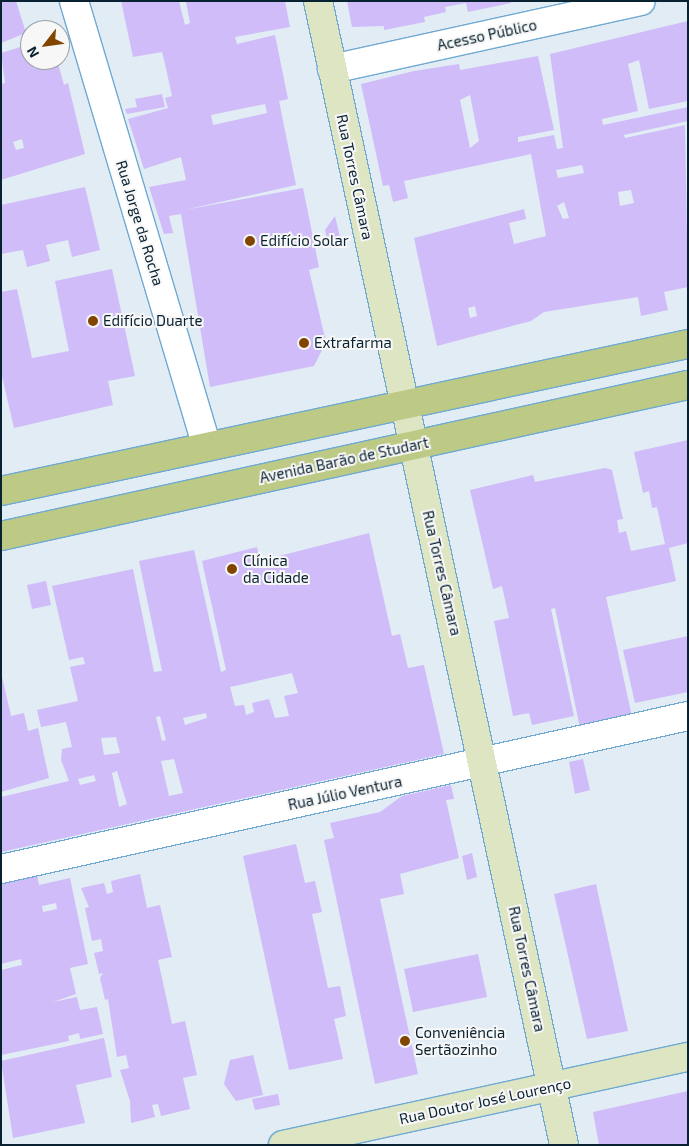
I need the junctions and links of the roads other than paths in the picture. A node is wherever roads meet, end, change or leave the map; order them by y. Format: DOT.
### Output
graph roads {
  1 [pos="74,1"];
  2 [pos="318,1"];
  3 [pos="641,1"];
  4 [pos="332,69"];
  5 [pos="688,344"];
  6 [pos="688,385"];
  7 [pos="404,402"];
  8 [pos="206,445"];
  9 [pos="413,445"];
  10 [pos="1,491"];
  11 [pos="1,536"];
  12 [pos="688,716"];
  13 [pos="484,763"];
  14 [pos="1,869"];
  15 [pos="688,1057"];
  16 [pos="552,1087"];
  17 [pos="283,1145"];
  18 [pos="564,1145"];
  1 -- 8 [label="street, Rua Jorge da Rocha"];
  2 -- 4 [label="main road, Rua Torres Câmara"];
  3 -- 4 [label="street, Acesso Público"];
  4 -- 7 [label="main road, Rua Torres Câmara"];
  5 -- 7 [label="main road"];
  6 -- 9 [label="main road, Avenida Barão de Studart"];
  7 -- 8 [label="main road"];
  7 -- 9 [label="main road, Rua Torres Câmara"];
  8 -- 10 [label="main road"];
  9 -- 11 [label="main road, Avenida Barão de Studart"];
  9 -- 13 [label="main road, Rua Torres Câmara"];
  12 -- 13 [label="street, Rua Júlio Ventura"];
  13 -- 14 [label="street, Rua Júlio Ventura"];
  13 -- 16 [label="main road, Rua Torres Câmara"];
  15 -- 16 [label="main road, Rua Doutor José Lourenço"];
  16 -- 17 [label="main road, Rua Doutor José Lourenço"];
  16 -- 18 [label="main road, Rua Torres Câmara"];
}
